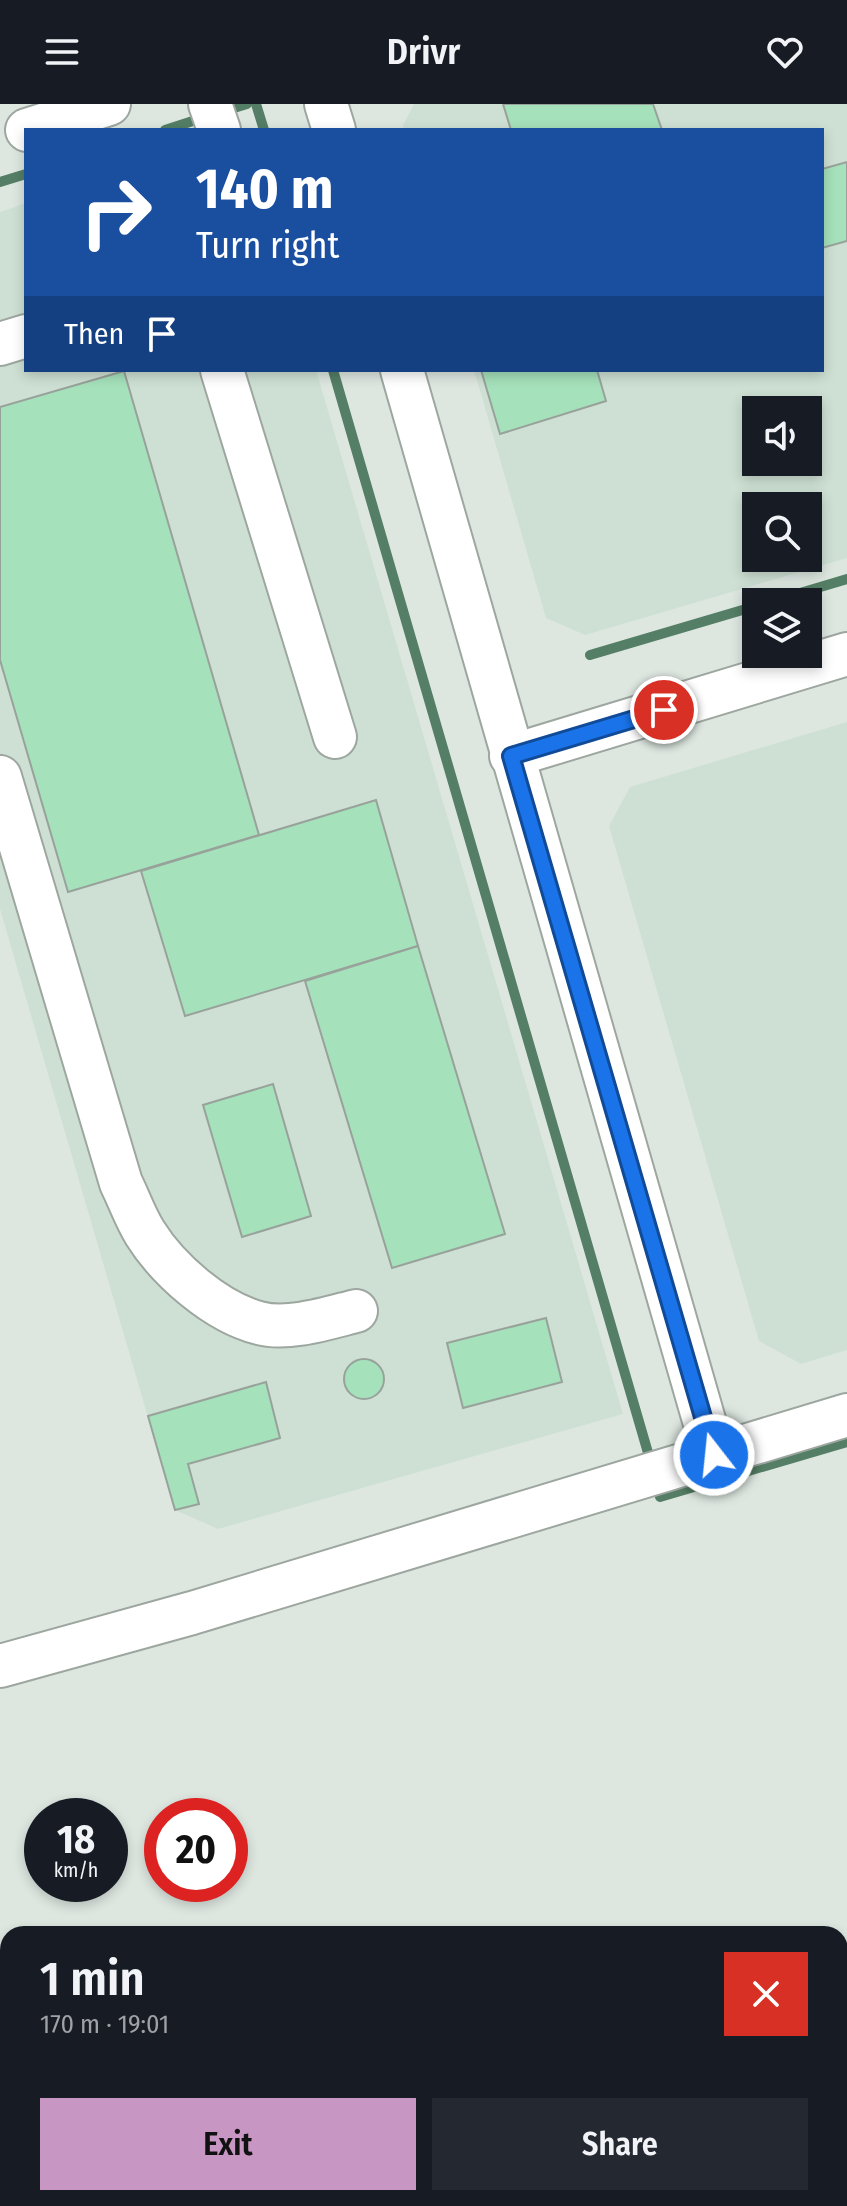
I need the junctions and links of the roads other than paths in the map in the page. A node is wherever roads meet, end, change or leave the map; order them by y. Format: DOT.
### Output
graph roads {
  1 [pos="109,104"];
  2 [pos="210,104"];
  3 [pos="326,104"];
  4 [pos="33,128"];
  5 [pos="218,128"];
  6 [pos="333,128"];
  7 [pos="24,131"];
  8 [pos="0,139"];
  9 [pos="24,337"];
  10 [pos="0,344"];
  11 [pos="223,372"];
  12 [pos="403,372"];
  13 [pos="847,654"];
  14 [pos="335,737"];
  15 [pos="511,756"];
  16 [pos="0,777"];
  17 [pos="356,1311"];
  18 [pos="847,1415"];
  19 [pos="714,1455"];
  20 [pos="0,1666"];
  1 -- 4 [label="lane"];
  2 -- 5 [label="lane"];
  3 -- 6 [label="lane"];
  7 -- 8 [label="lane"];
  9 -- 10 [label="lane"];
  11 -- 14 [label="lane"];
  12 -- 15 [label="lane"];
  13 -- 15 [label="lane"];
  15 -- 19 [label="lane"];
  16 -- 17 [label="lane"];
  18 -- 19 [label="lane"];
  19 -- 20 [label="lane"];
}
